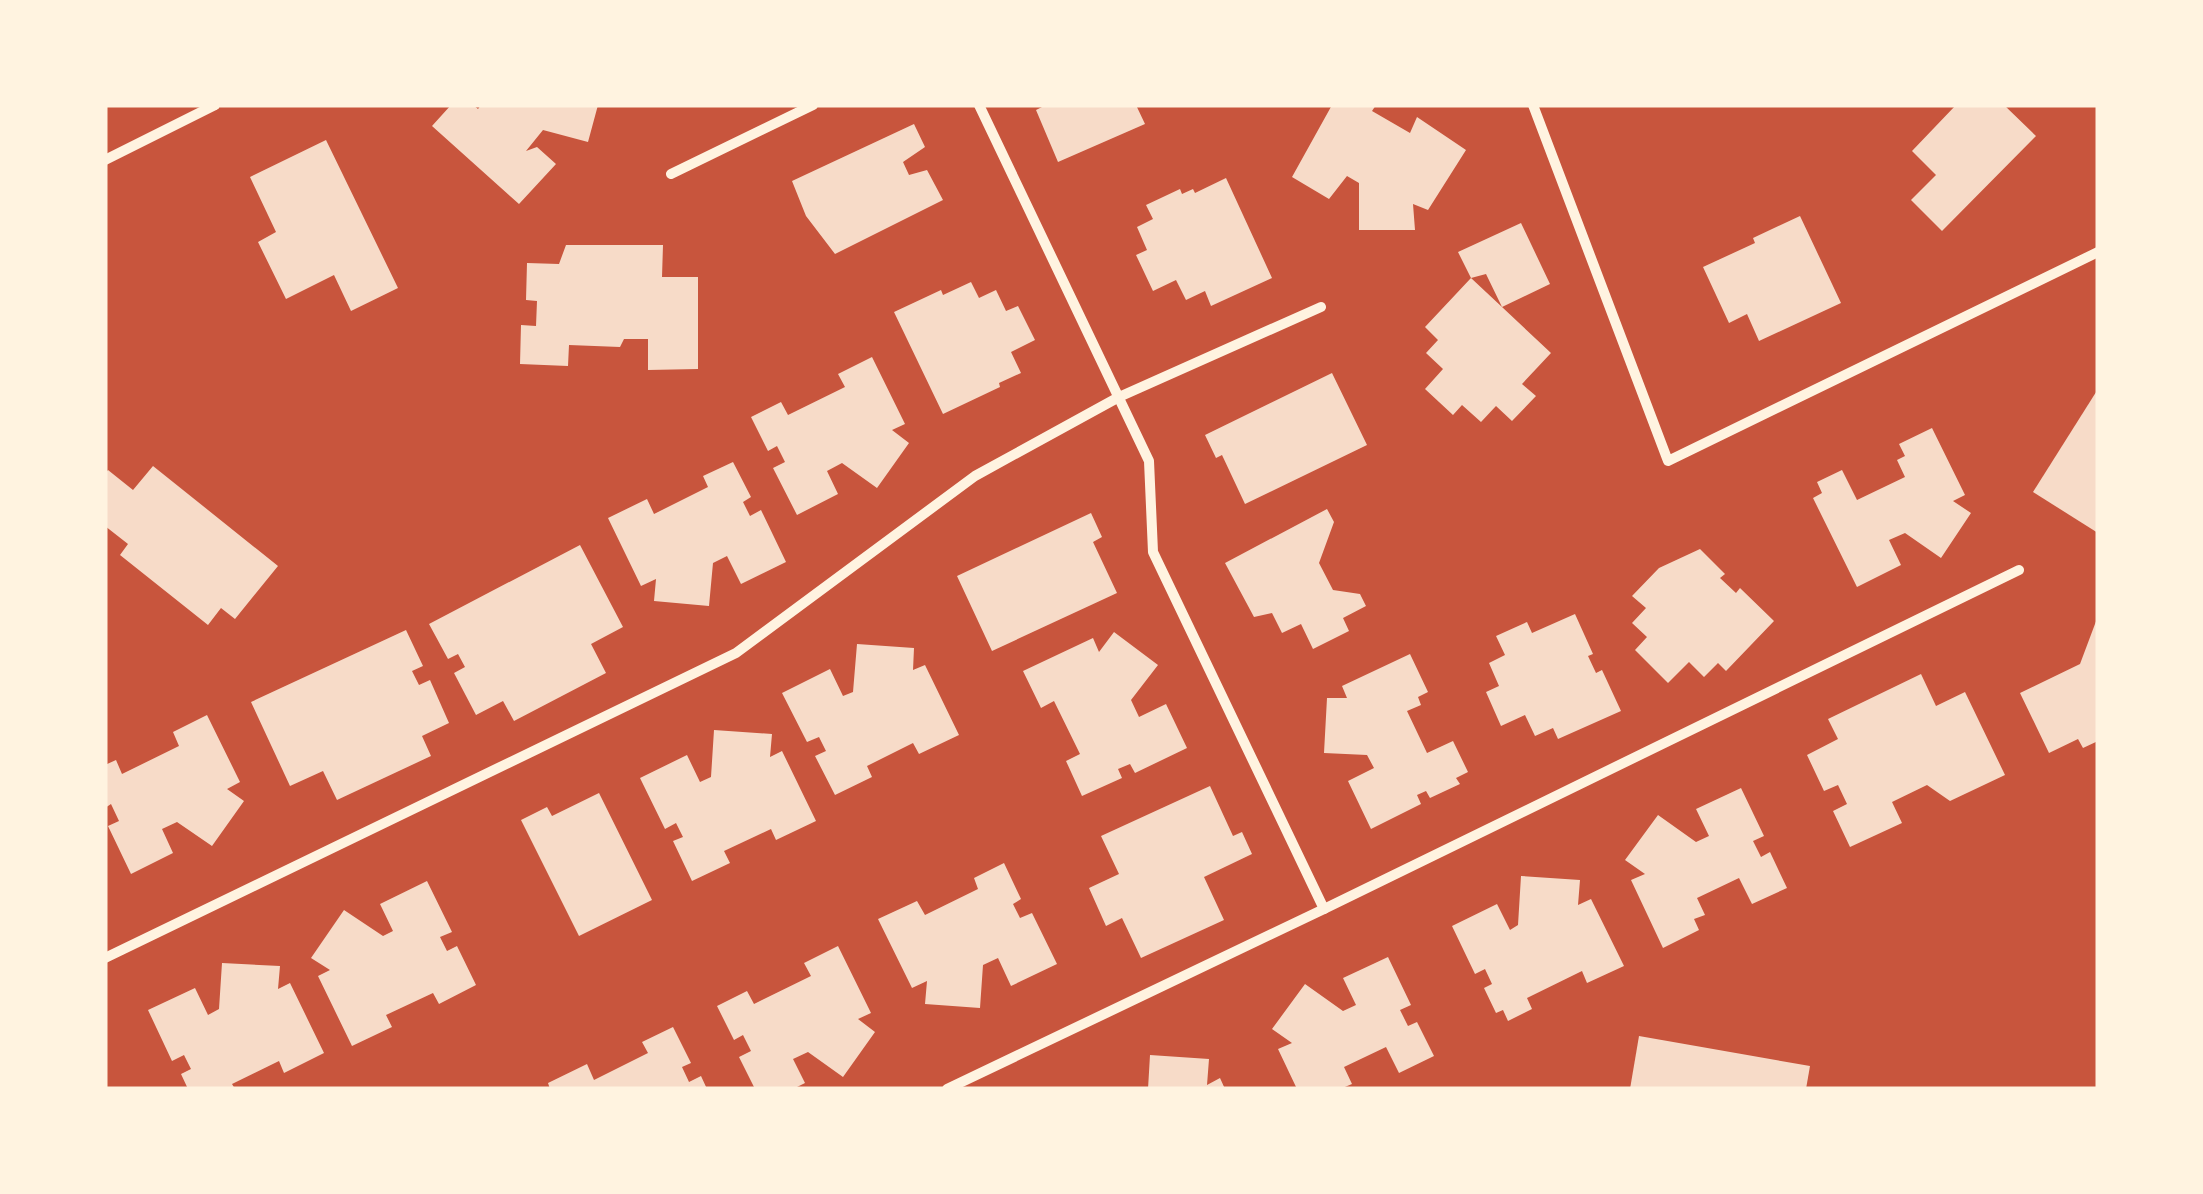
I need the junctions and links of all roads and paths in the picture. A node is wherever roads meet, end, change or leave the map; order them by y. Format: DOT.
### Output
graph roads {
  1 [pos="215,105"];
  2 [pos="813,105"];
  3 [pos="979,105"];
  4 [pos="1533,105"];
  5 [pos="105,160"];
  6 [pos="671,174"];
  7 [pos="2098,252"];
  8 [pos="1321,307"];
  9 [pos="1119,398"];
  10 [pos="2020,570"];
  11 [pos="1324,909"];
  12 [pos="105,958"];
  13 [pos="947,1089"];
  1 -- 5 [label="street"];
  2 -- 6 [label="street"];
  3 -- 9 [label="street"];
  4 -- 7 [label="street"];
  8 -- 9 [label="street"];
  9 -- 11 [label="street"];
  9 -- 12 [label="street"];
  10 -- 11 [label="street"];
  11 -- 13 [label="street"];
}
